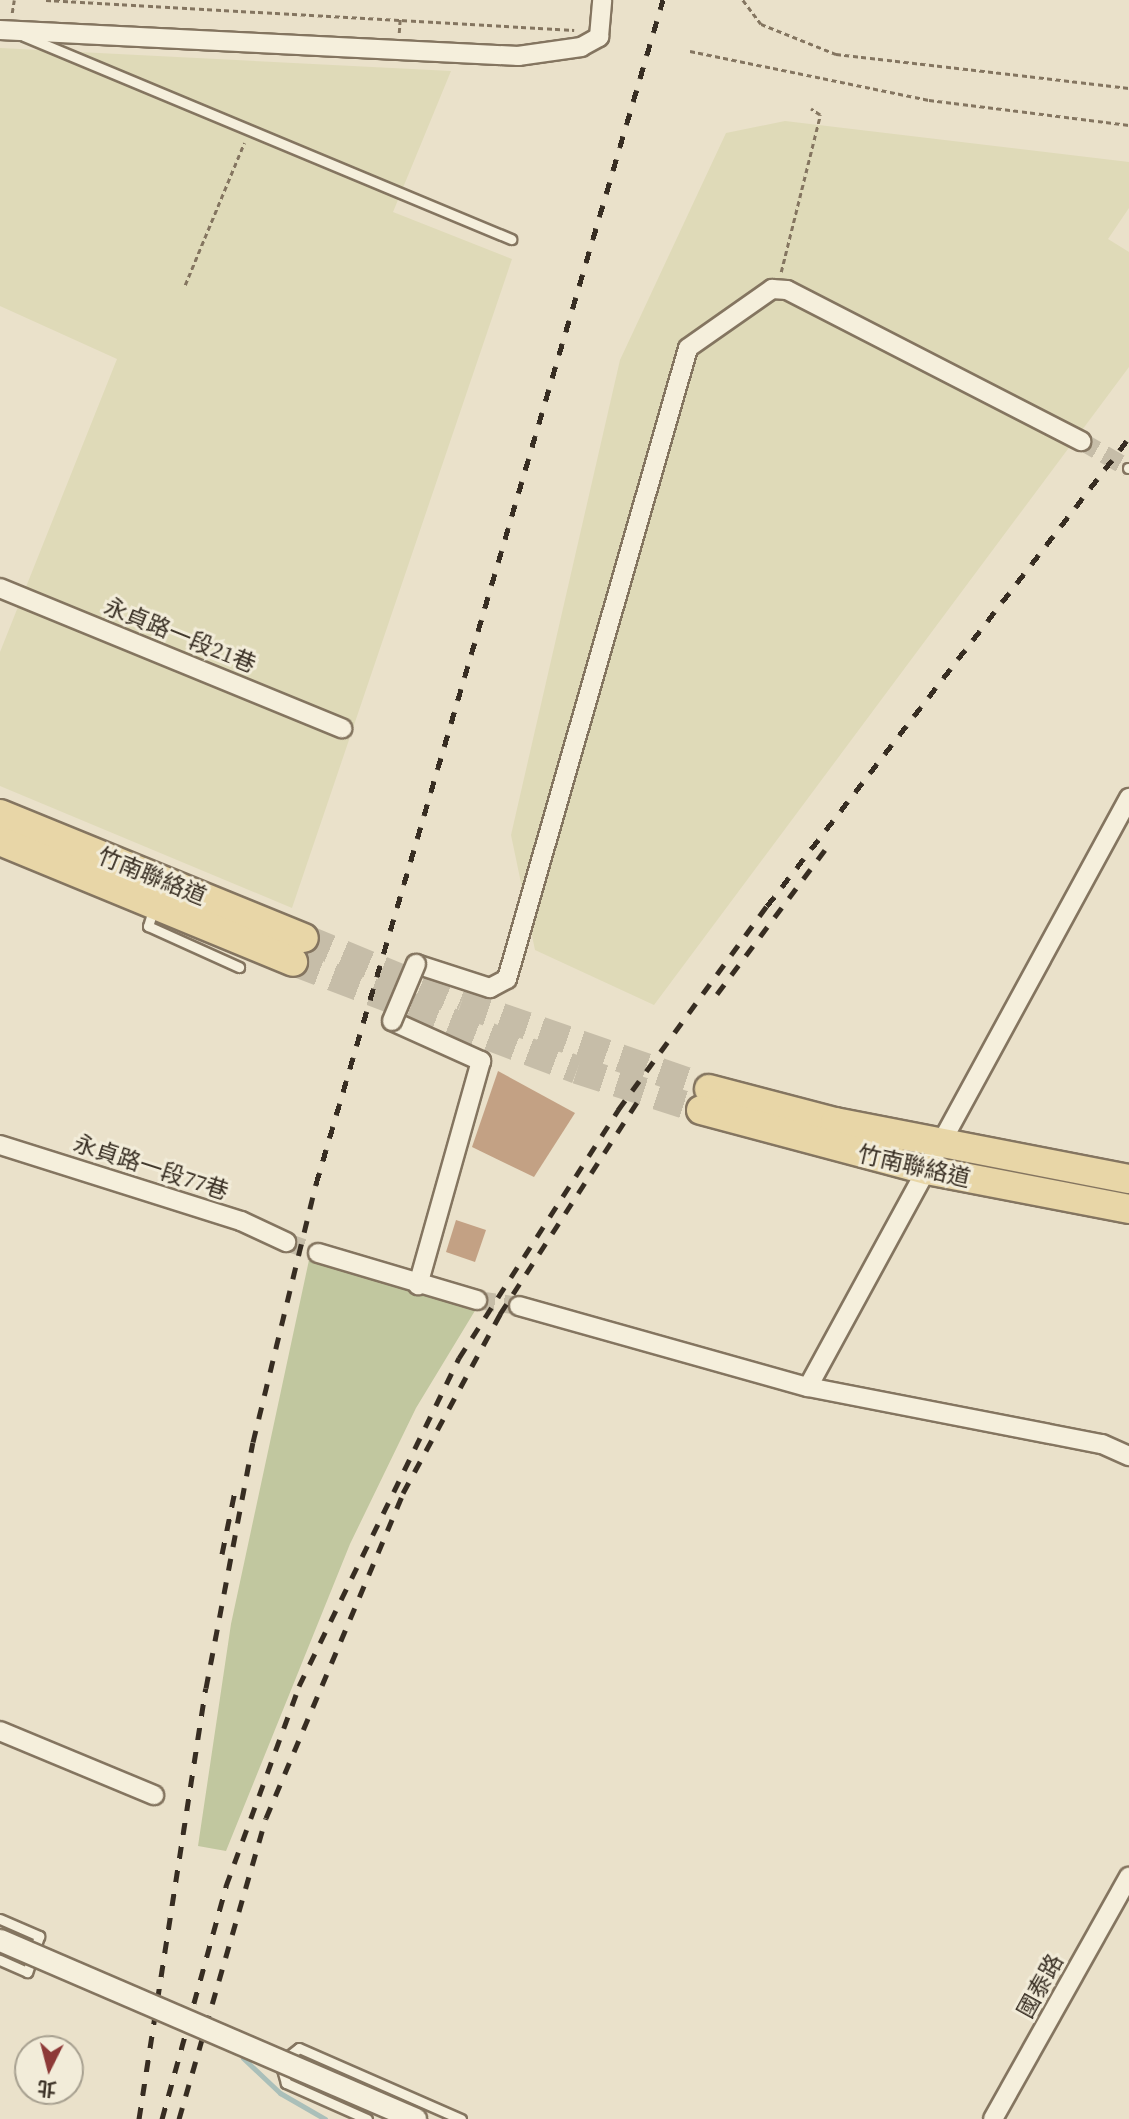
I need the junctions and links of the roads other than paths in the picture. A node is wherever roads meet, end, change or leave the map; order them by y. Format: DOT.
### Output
graph roads {
  1 [pos="602,0"];
  2 [pos="5,30"];
  3 [pos="510,239"];
  4 [pos="1081,441"];
  5 [pos="0,588"];
  6 [pos="342,728"];
  7 [pos="1129,798"];
  8 [pos="0,814"];
  9 [pos="0,841"];
  10 [pos="155,905"];
  11 [pos="239,967"];
  12 [pos="0,1144"];
  13 [pos="940,1144"];
  14 [pos="928,1171"];
  15 [pos="1129,1180"];
  16 [pos="1129,1209"];
  17 [pos="286,1242"];
  18 [pos="318,1253"];
  19 [pos="418,1285"];
  20 [pos="477,1300"];
  21 [pos="519,1306"];
  22 [pos="808,1387"];
  23 [pos="1129,1456"];
  24 [pos="0,1731"];
  25 [pos="154,1795"];
  26 [pos="1129,1877"];
  27 [pos="0,1919"];
  28 [pos="0,1940"];
  29 [pos="0,1960"];
  30 [pos="367,2119"];
  31 [pos="415,2119"];
  32 [pos="461,2119"];
  33 [pos="993,2119"];
  1 -- 2 [label="street"];
  2 -- 3 [label="lane"];
  4 -- 19 [label="street, bridge"];
  5 -- 6 [label="street, 永貞路一段21巷"];
  7 -- 13 [label="street"];
  8 -- 10 [label="main road, 竹南聯絡道"];
  9 -- 10 [label="main road, 竹南聯絡道"];
  10 -- 11 [label="lane"];
  12 -- 17 [label="street, 永貞路一段77巷"];
  13 -- 14 [label="street"];
  13 -- 14 [label="main road, 竹南聯絡道"];
  13 -- 15 [label="main road, 竹南聯絡道"];
  14 -- 16 [label="main road, 竹南聯絡道"];
  14 -- 22 [label="street"];
  18 -- 19 [label="street"];
  19 -- 20 [label="street"];
  21 -- 22 [label="street"];
  22 -- 23 [label="street"];
  24 -- 25 [label="street"];
  26 -- 33 [label="street, 國泰路"];
  27 -- 29 [label="lane"];
  28 -- 31 [label="street, bridge"];
  30 -- 32 [label="lane"];
}
